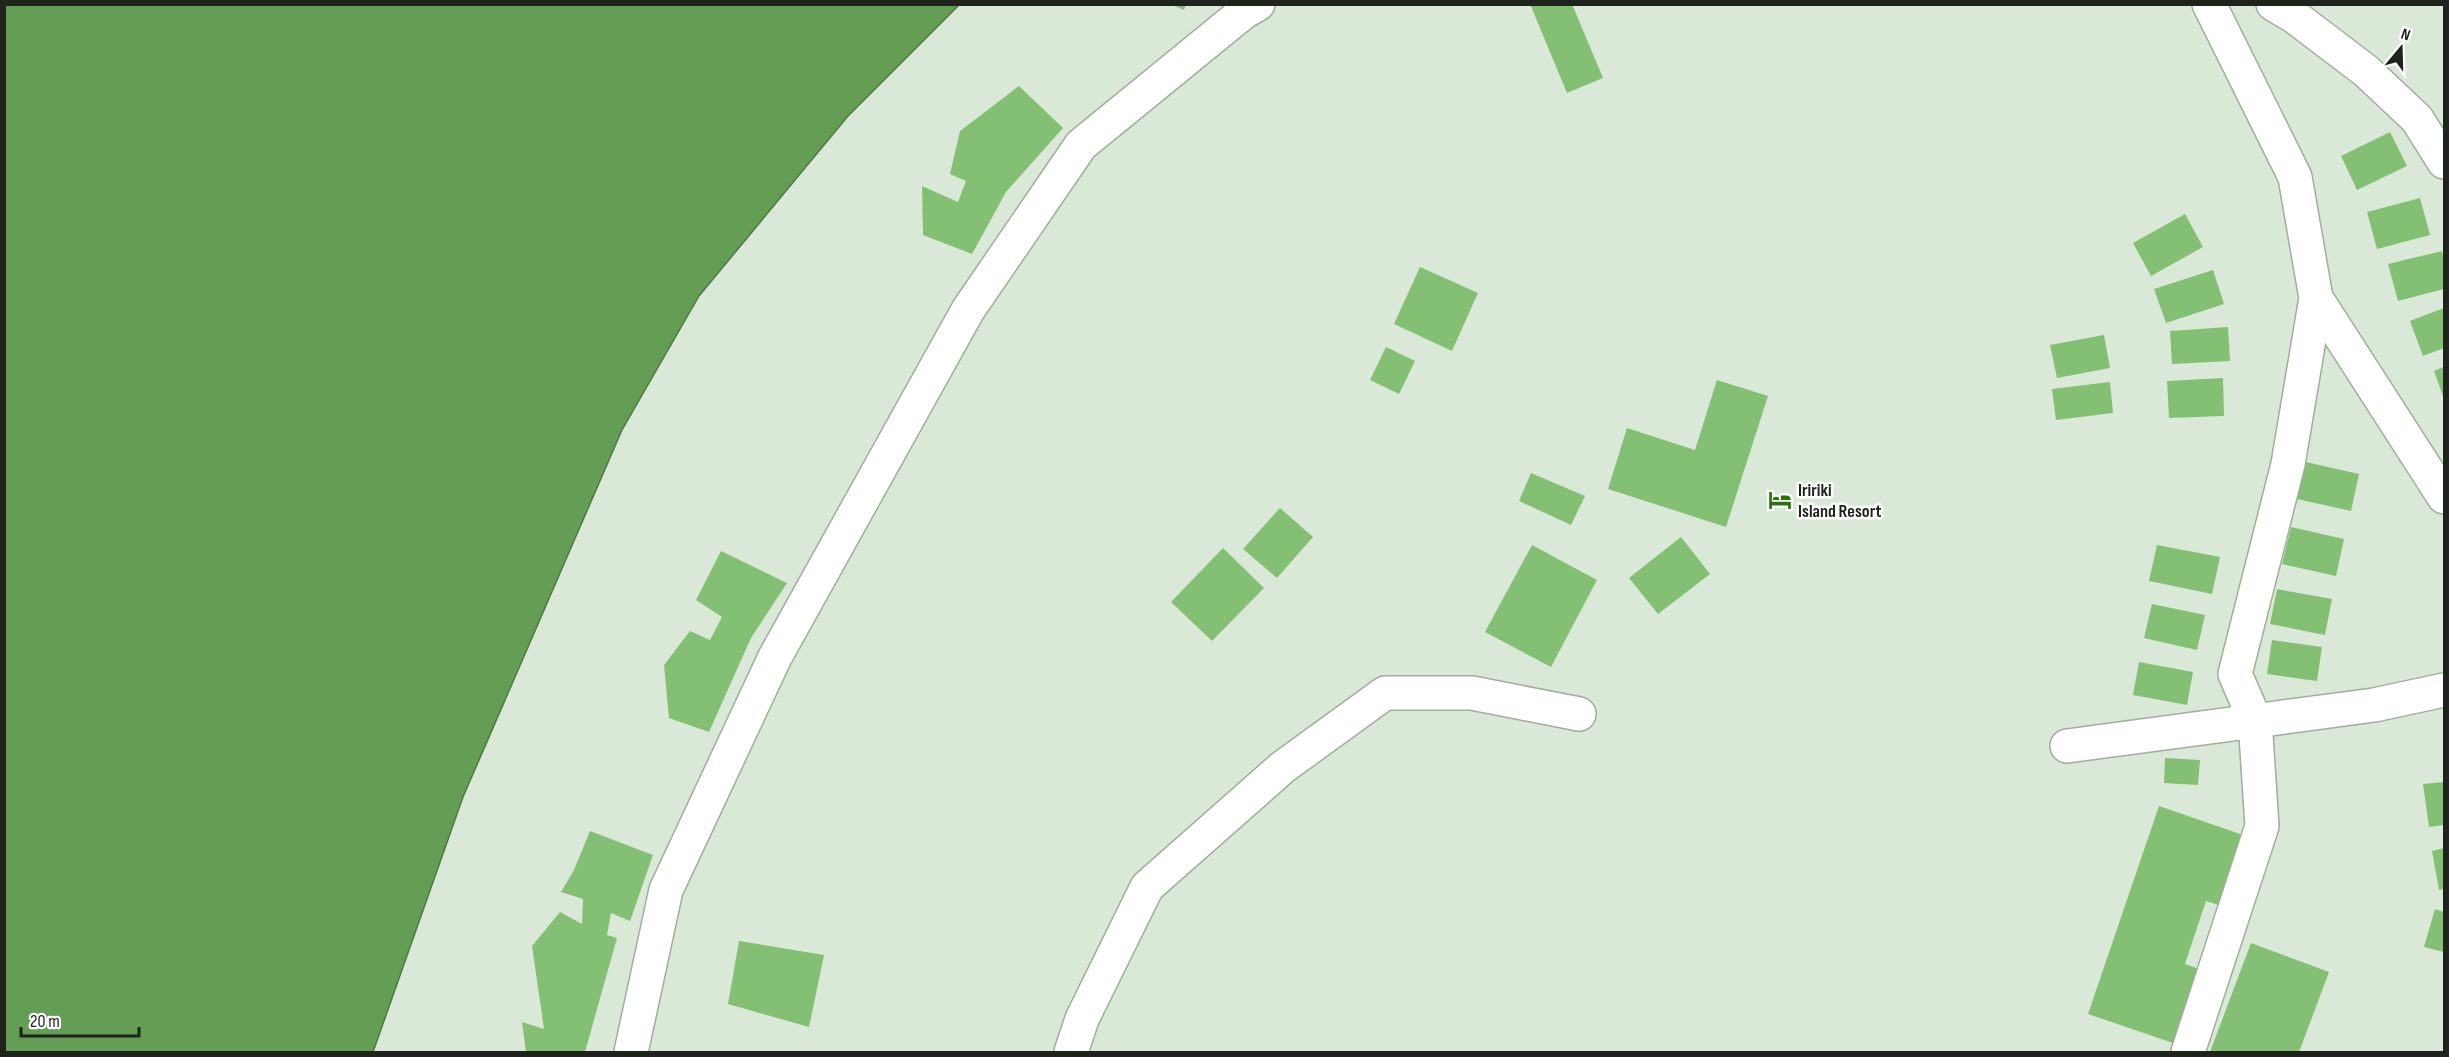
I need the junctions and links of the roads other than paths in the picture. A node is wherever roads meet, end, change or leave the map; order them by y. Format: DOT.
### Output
graph roads {
  1 [pos="1258,4"];
  2 [pos="2209,4"];
  3 [pos="2273,4"];
  4 [pos="2445,162"];
  5 [pos="2316,298"];
  6 [pos="2445,497"];
  7 [pos="2445,690"];
  8 [pos="1579,714"];
  9 [pos="2255,720"];
  10 [pos="2067,746"];
  11 [pos="631,1053"];
  12 [pos="1071,1053"];
  13 [pos="2188,1053"];
  1 -- 11 [label="street"];
  2 -- 5 [label="street"];
  3 -- 4 [label="street"];
  5 -- 6 [label="street"];
  5 -- 9 [label="street"];
  7 -- 9 [label="street"];
  8 -- 12 [label="street"];
  9 -- 10 [label="street"];
  9 -- 13 [label="street"];
}
